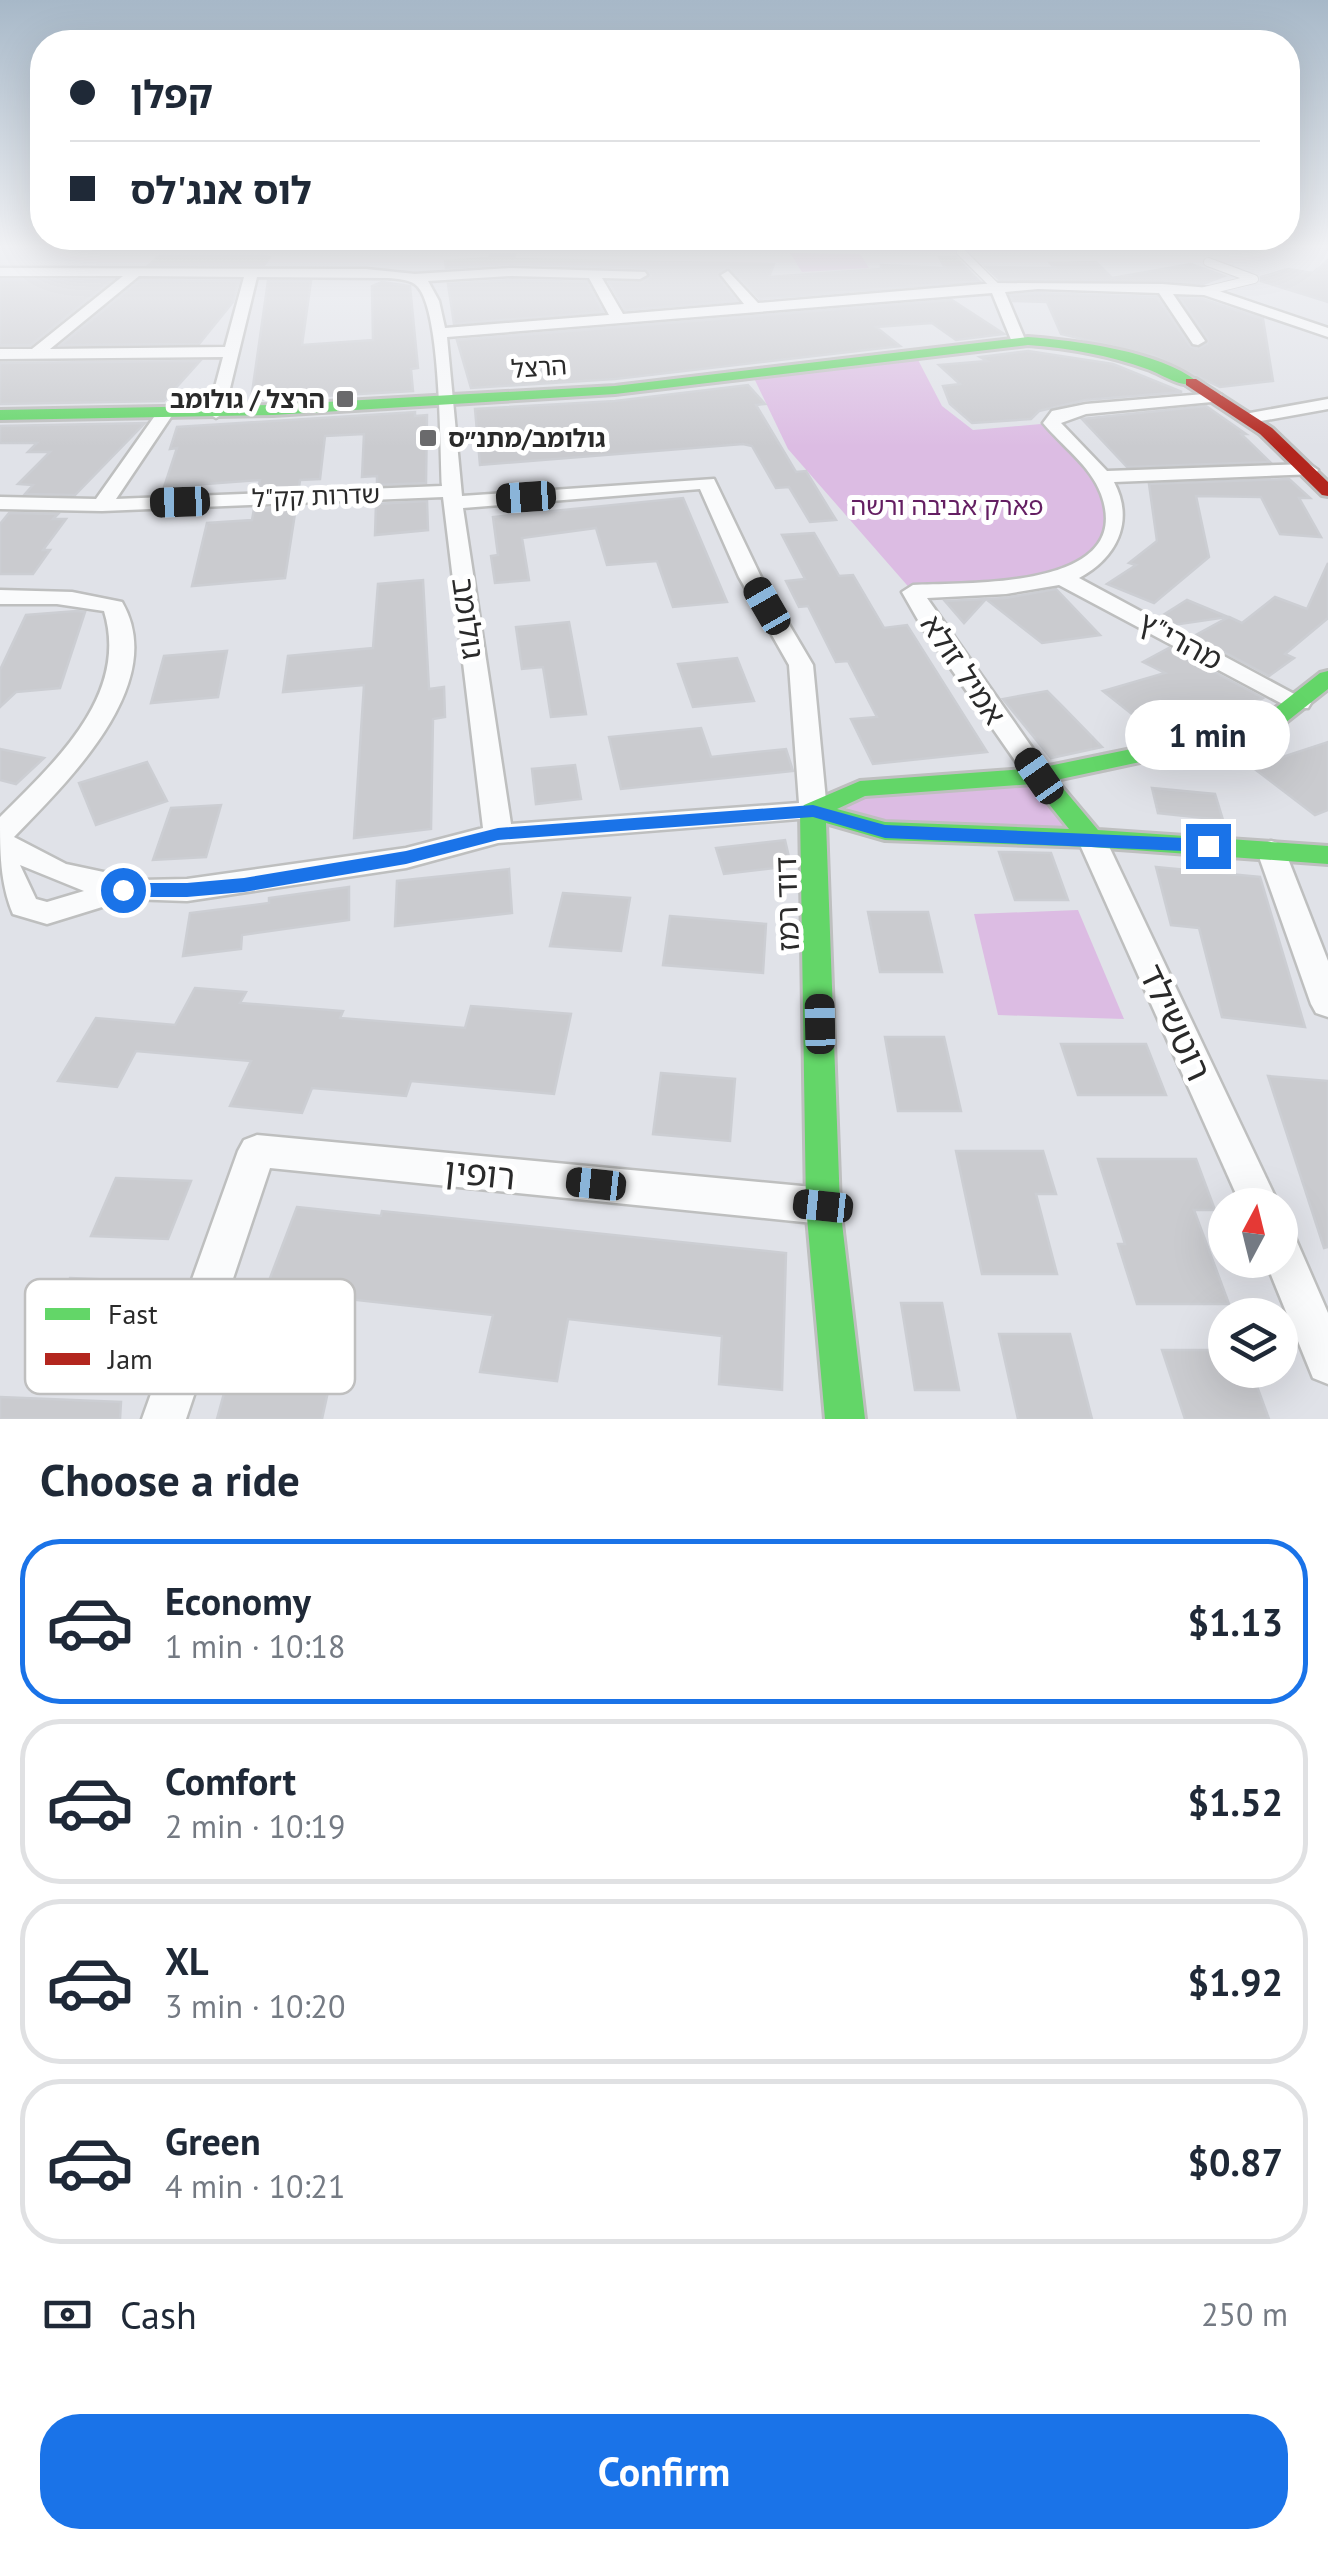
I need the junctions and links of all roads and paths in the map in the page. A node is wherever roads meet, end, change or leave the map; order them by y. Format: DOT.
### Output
graph roads {
  1 [pos="84,314"];
  2 [pos="240,314"];
  3 [pos="433,314"];
  4 [pos="617,314"];
  5 [pos="699,314"];
  6 [pos="1007,314"];
  7 [pos="1179,314"];
  8 [pos="1270,314"];
  9 [pos="620,320"];
  10 [pos="437,333"];
  11 [pos="1328,334"];
  12 [pos="1019,342"];
  13 [pos="1198,342"];
  14 [pos="230,352"];
  15 [pos="0,354"];
  16 [pos="35,354"];
  17 [pos="1216,398"];
  18 [pos="448,401"];
  19 [pos="1328,404"];
  20 [pos="216,412"];
  21 [pos="165,414"];
  22 [pos="0,415"];
  23 [pos="1250,418"];
  24 [pos="1309,470"];
  25 [pos="1102,476"];
  26 [pos="1328,491"];
  27 [pos="453,497"];
  28 [pos="0,503"];
  29 [pos="102,504"];
  30 [pos="1062,578"];
  31 [pos="0,598"];
  32 [pos="1328,678"];
  33 [pos="1299,702"];
  34 [pos="1039,776"];
  35 [pos="813,811"];
  36 [pos="0,834"];
  37 [pos="498,834"];
  38 [pos="1091,838"];
  39 [pos="0,842"];
  40 [pos="1271,851"];
  41 [pos="0,852"];
  42 [pos="1328,855"];
  43 [pos="123,890"];
  44 [pos="1328,1004"];
  45 [pos="1252,1188"];
  46 [pos="823,1206"];
  47 [pos="1298,1275"];
  48 [pos="213,1279"];
  49 [pos="1317,1304"];
  50 [pos="1328,1363"];
  51 [pos="173,1394"];
  52 [pos="164,1419"];
  53 [pos="845,1419"];
  1 -- 16 [label="street"];
  2 -- 14 [label="street"];
  3 -- 10 [label="street, גולומב"];
  4 -- 9 [label="street"];
  5 -- 9 [label="street"];
  6 -- 12 [label="street"];
  7 -- 13 [label="street"];
  8 -- 11 [label="street"];
  9 -- 10 [label="street"];
  10 -- 18 [label="street, גולומב"];
  12 -- 17 [label="street, הרצל"];
  12 -- 18 [label="street, הרצל"];
  14 -- 16 [label="street"];
  14 -- 20 [label="street"];
  15 -- 16 [label="street"];
  17 -- 23 [label="street, הרצל"];
  17 -- 25 [label="street"];
  18 -- 20 [label="street, הרצל"];
  18 -- 27 [label="street, גולומב"];
  19 -- 23 [label="street"];
  20 -- 21 [label="street, הרצל"];
  21 -- 22 [label="street, הרצל"];
  21 -- 29 [label="street"];
  23 -- 24 [label="street, הרצל"];
  24 -- 25 [label="street"];
  24 -- 26 [label="street, הרצל"];
  25 -- 30 [label="street"];
  27 -- 29 [label="street, שדרות קק\"ל"];
  27 -- 35 [label="street, דוד רמז"];
  27 -- 37 [label="street, גולומב"];
  28 -- 29 [label="street, שדרות קק\"ל"];
  30 -- 33 [label="street, מהרי\"ץ"];
  30 -- 34 [label="street, אמיל זולא"];
  31 -- 36 [label="street"];
  32 -- 33 [label="street"];
  33 -- 34 [label="street"];
  34 -- 35 [label="street"];
  34 -- 38 [label="street, אמיל זולא"];
  35 -- 37 [label="street"];
  35 -- 38 [label="street"];
  35 -- 46 [label="street, דוד רמז"];
  37 -- 43 [label="street"];
  38 -- 40 [label="street"];
  38 -- 45 [label="street, רוטשילד"];
  39 -- 43 [label="street"];
  40 -- 42 [label="street"];
  40 -- 44 [label="street"];
  41 -- 43 [label="street"];
  46 -- 48 [label="street, רופין"];
  46 -- 53 [label="street, דוד רמז"];
  47 -- 49 [label="street"];
  49 -- 50 [label="street"];
  51 -- 52 [label="street, רופין"];
}
